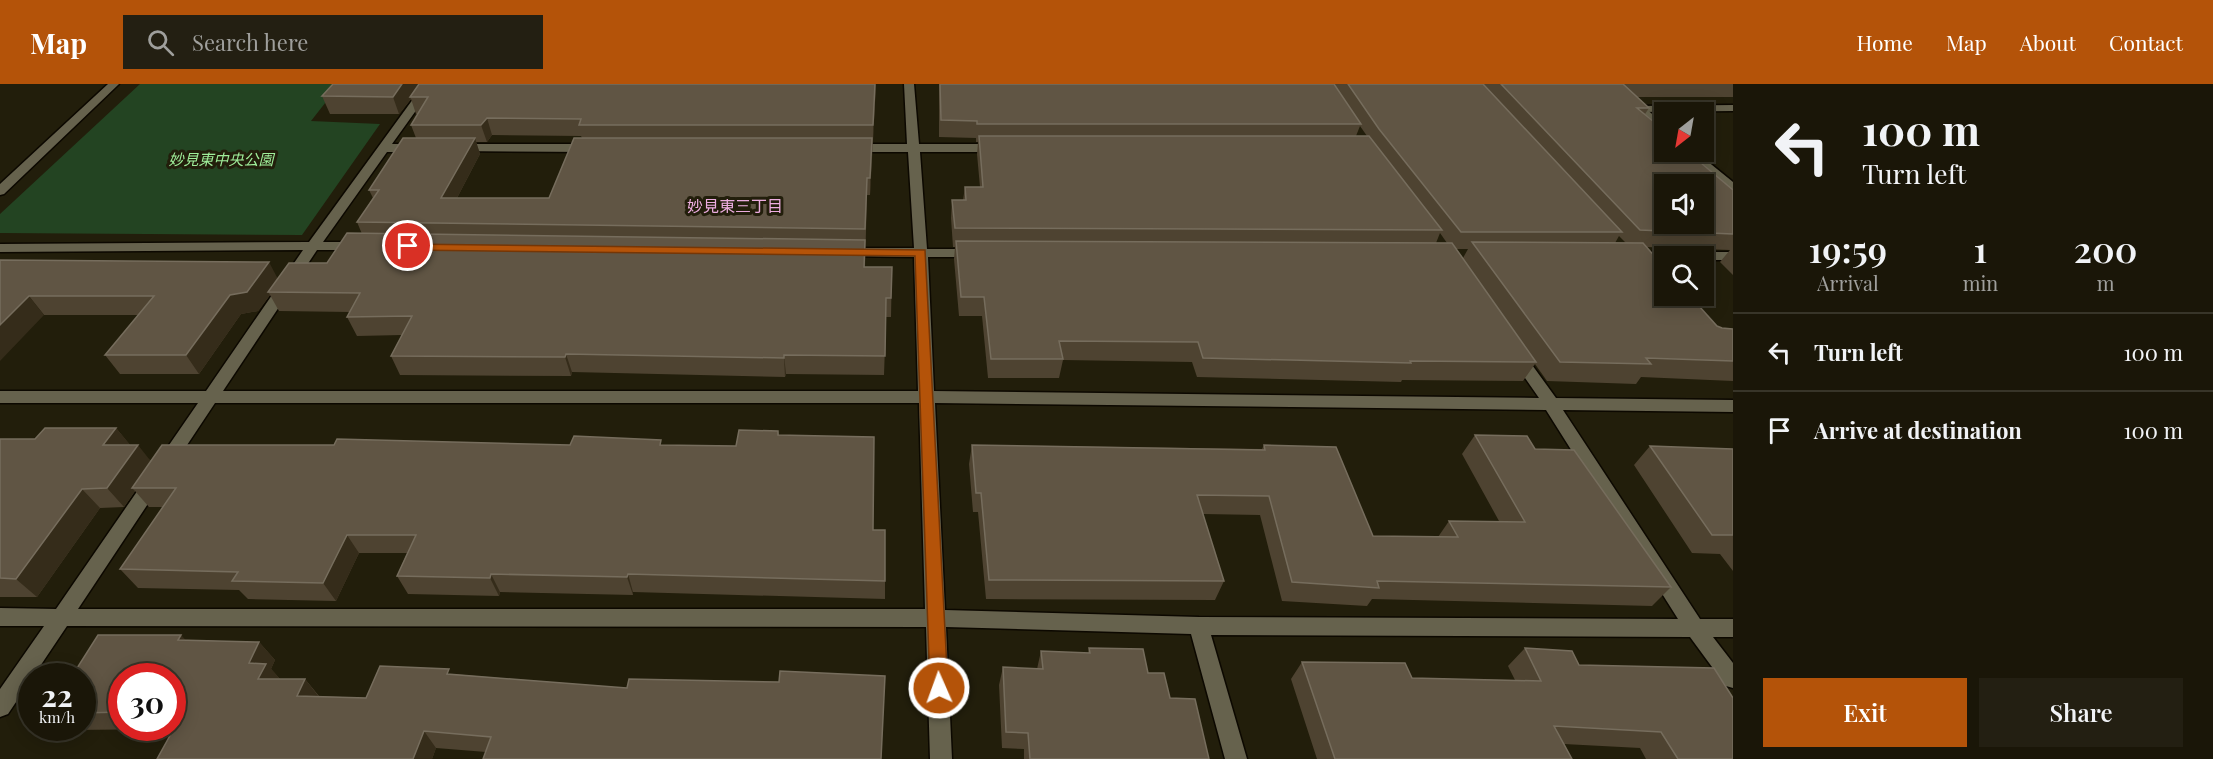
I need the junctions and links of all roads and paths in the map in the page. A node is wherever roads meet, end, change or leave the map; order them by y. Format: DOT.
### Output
graph roads {
  1 [pos="114,84"];
  2 [pos="429,84"];
  3 [pos="909,84"];
  4 [pos="1610,84"];
  5 [pos="1733,108"];
  6 [pos="1639,109"];
  7 [pos="1654,122"];
  8 [pos="387,148"];
  9 [pos="603,148"];
  10 [pos="843,148"];
  11 [pos="915,148"];
  12 [pos="1010,148"];
  13 [pos="1701,162"];
  14 [pos="1733,188"];
  15 [pos="0,191"];
  16 [pos="314,245"];
  17 [pos="374,246"];
  18 [pos="0,248"];
  19 [pos="826,252"];
  20 [pos="921,253"];
  21 [pos="992,253"];
  22 [pos="1621,253"];
  23 [pos="1733,256"];
  24 [pos="1512,347"];
  25 [pos="0,397"];
  26 [pos="925,397"];
  27 [pos="210,398"];
  28 [pos="1551,404"];
  29 [pos="1733,406"];
  30 [pos="0,617"];
  31 [pos="62,618"];
  32 [pos="937,618"];
  33 [pos="1199,626"];
  34 [pos="1695,628"];
  35 [pos="1733,628"];
  36 [pos="1733,679"];
  37 [pos="0,707"];
  38 [pos="941,759"];
  39 [pos="1236,759"];
  1 -- 15 [label="street"];
  2 -- 8 [label="street"];
  3 -- 11 [label="street"];
  4 -- 6 [label="street"];
  5 -- 6 [label="street"];
  6 -- 7 [label="street"];
  8 -- 9 [label="street"];
  8 -- 16 [label="street"];
  10 -- 11 [label="street"];
  11 -- 12 [label="street"];
  11 -- 20 [label="street"];
  13 -- 14 [label="street"];
  16 -- 17 [label="street"];
  16 -- 18 [label="street"];
  16 -- 27 [label="street"];
  19 -- 20 [label="street"];
  20 -- 21 [label="street"];
  20 -- 26 [label="street"];
  22 -- 23 [label="street"];
  24 -- 28 [label="street"];
  25 -- 27 [label="street"];
  26 -- 27 [label="street"];
  26 -- 28 [label="street"];
  26 -- 32 [label="street"];
  27 -- 31 [label="street"];
  28 -- 29 [label="street"];
  28 -- 34 [label="street"];
  30 -- 31 [label="street"];
  31 -- 32 [label="street"];
  31 -- 37 [label="street"];
  32 -- 33 [label="street"];
  32 -- 38 [label="street"];
  33 -- 34 [label="street"];
  33 -- 39 [label="street"];
  34 -- 35 [label="street"];
  34 -- 36 [label="street"];
}
